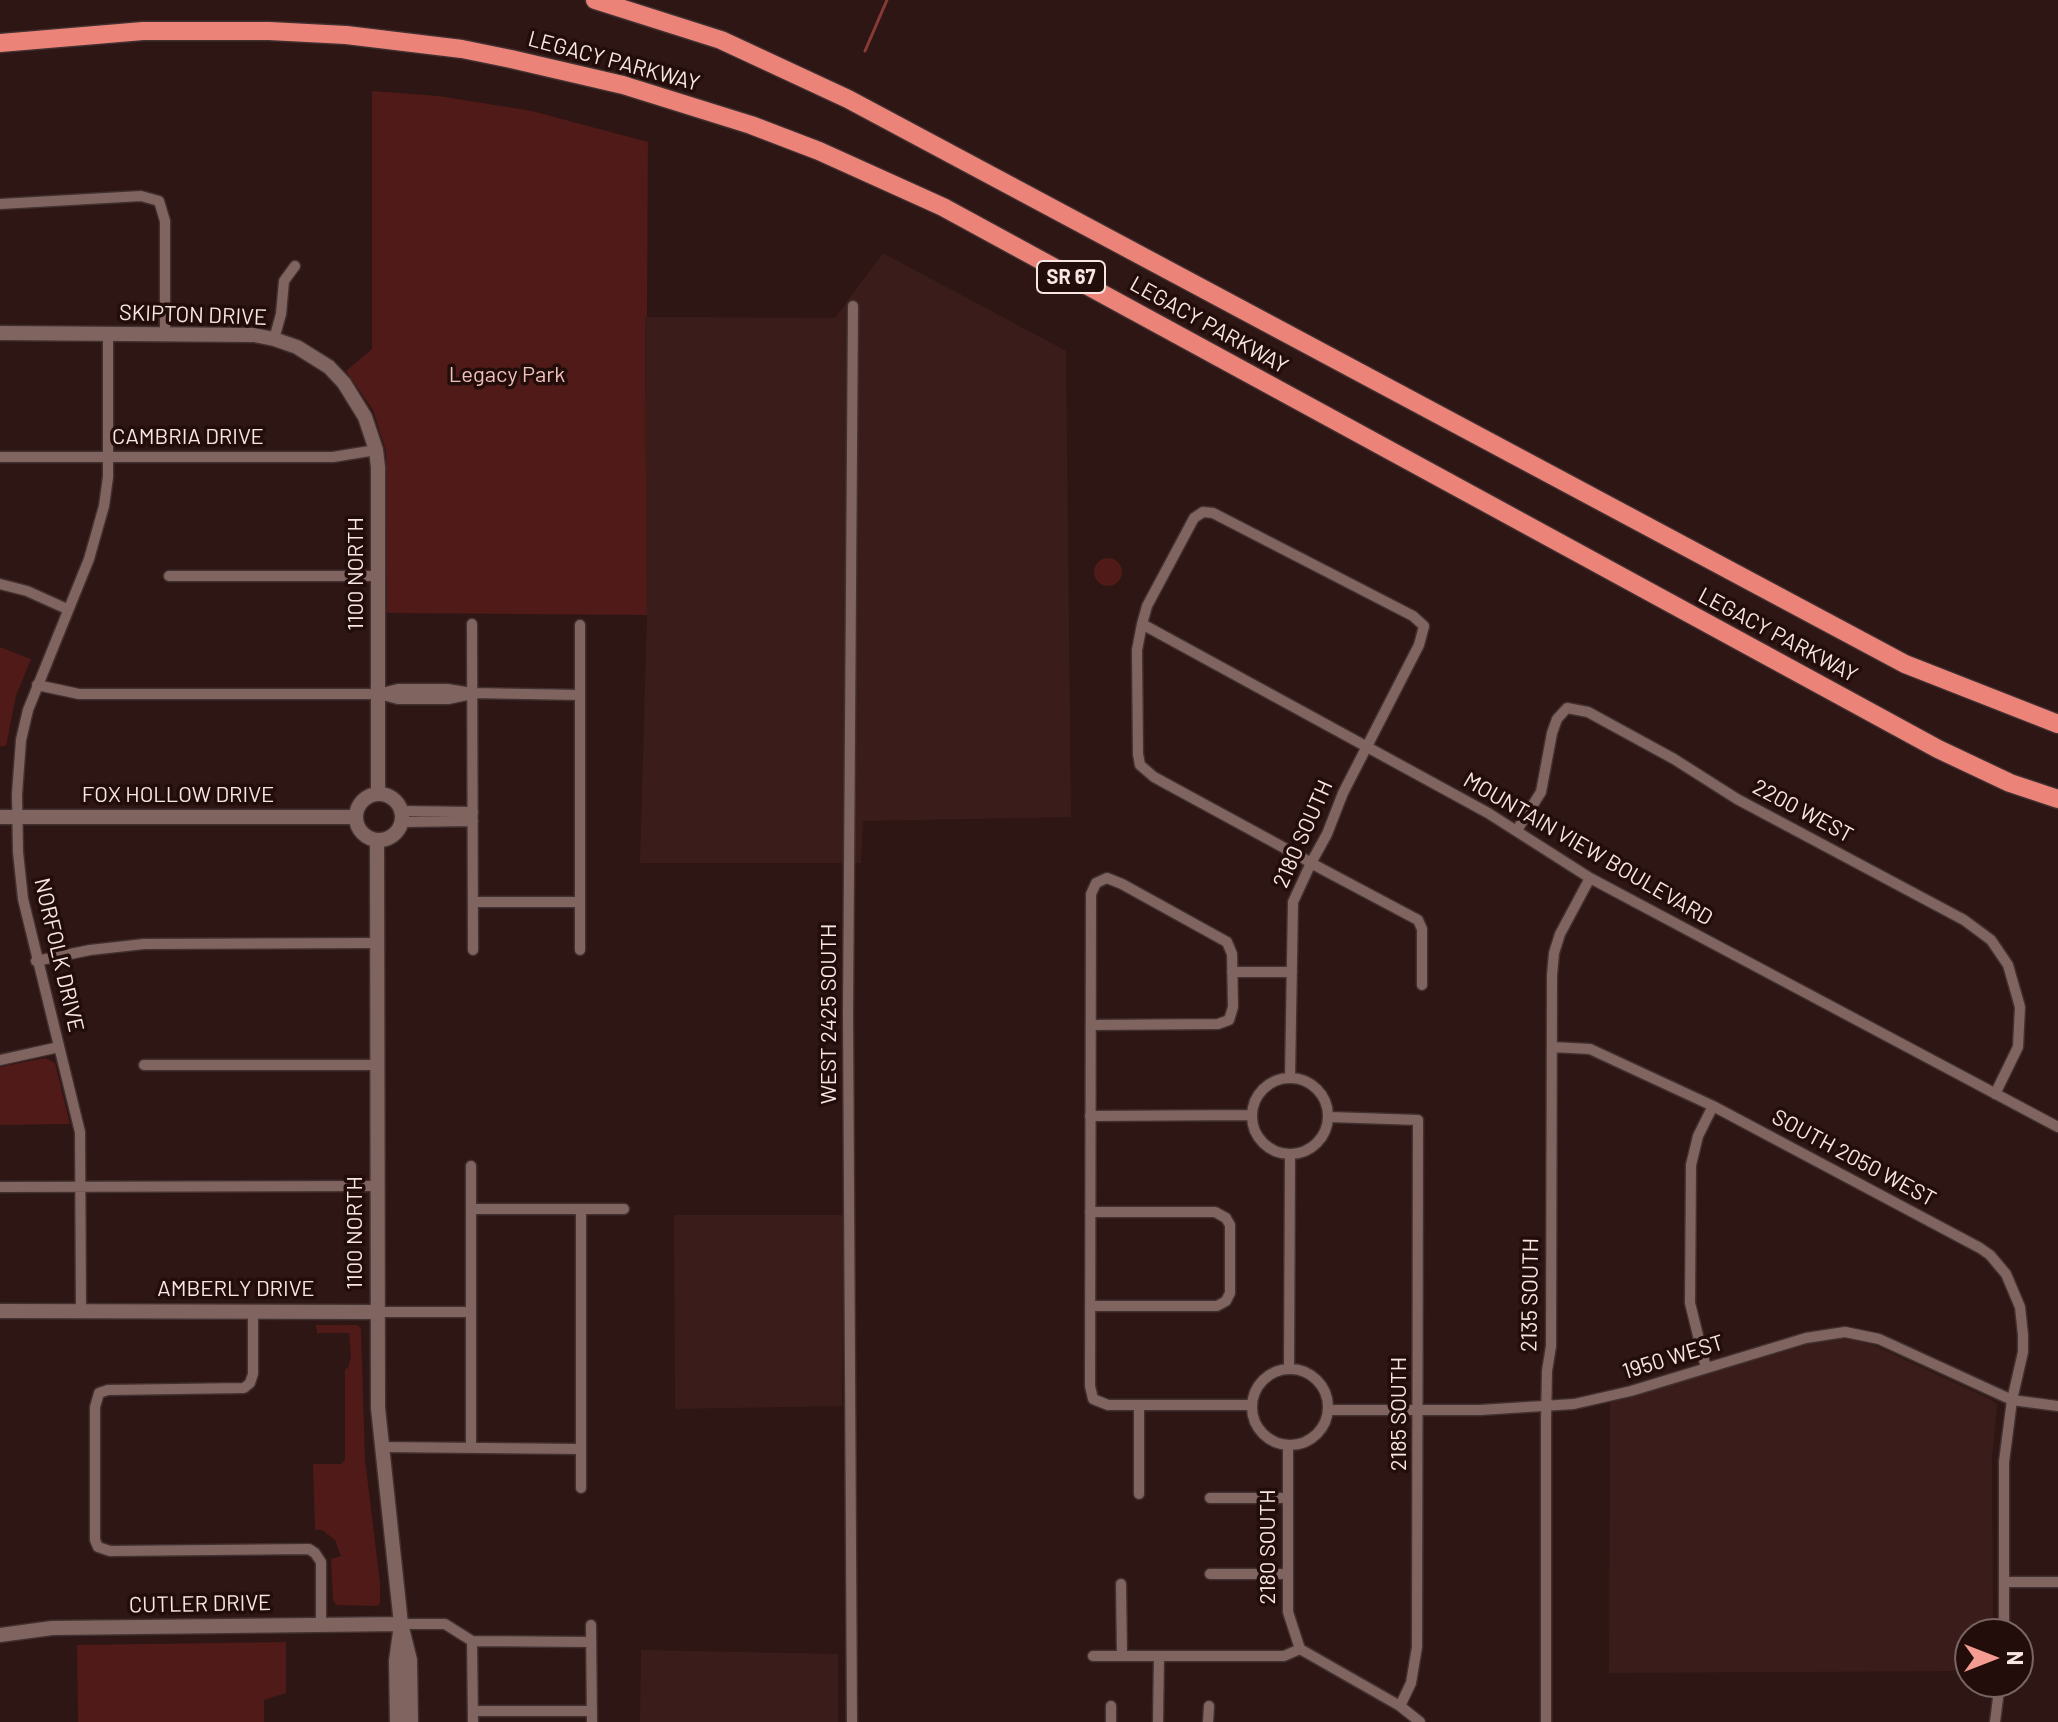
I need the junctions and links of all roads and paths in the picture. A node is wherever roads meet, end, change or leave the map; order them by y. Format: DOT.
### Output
graph roads {
  1 [pos="595,0"];
  2 [pos="0,43"];
  3 [pos="0,204"];
  4 [pos="295,266"];
  5 [pos="853,306"];
  6 [pos="0,333"];
  7 [pos="108,333"];
  8 [pos="165,333"];
  9 [pos="274,339"];
  10 [pos="376,450"];
  11 [pos="0,457"];
  12 [pos="108,457"];
  13 [pos="169,576"];
  14 [pos="378,576"];
  15 [pos="0,584"];
  16 [pos="67,609"];
  17 [pos="472,624"];
  18 [pos="1142,624"];
  19 [pos="580,625"];
  20 [pos="37,685"];
  21 [pos="472,693"];
  22 [pos="378,694"];
  23 [pos="580,695"];
  24 [pos="2058,724"];
  25 [pos="1366,747"];
  26 [pos="378,793"];
  27 [pos="2058,799"];
  28 [pos="0,817"];
  29 [pos="17,817"];
  30 [pos="355,817"];
  31 [pos="402,817"];
  32 [pos="473,817"];
  33 [pos="1517,830"];
  34 [pos="377,841"];
  35 [pos="1311,863"];
  36 [pos="1590,878"];
  37 [pos="473,902"];
  38 [pos="580,902"];
  39 [pos="377,943"];
  40 [pos="473,950"];
  41 [pos="580,950"];
  42 [pos="36,961"];
  43 [pos="1232,972"];
  44 [pos="1292,972"];
  45 [pos="1422,985"];
  46 [pos="1091,1025"];
  47 [pos="59,1047"];
  48 [pos="1552,1047"];
  49 [pos="0,1060"];
  50 [pos="144,1065"];
  51 [pos="377,1065"];
  52 [pos="1290,1077"];
  53 [pos="1995,1094"];
  54 [pos="1713,1106"];
  55 [pos="1251,1115"];
  56 [pos="1090,1116"];
  57 [pos="1330,1117"];
  58 [pos="2058,1127"];
  59 [pos="1290,1155"];
  60 [pos="471,1166"];
  61 [pos="82,1186"];
  62 [pos="377,1186"];
  63 [pos="0,1187"];
  64 [pos="471,1209"];
  65 [pos="581,1209"];
  66 [pos="624,1209"];
  67 [pos="1090,1212"];
  68 [pos="1090,1306"];
  69 [pos="0,1311"];
  70 [pos="81,1311"];
  71 [pos="253,1311"];
  72 [pos="377,1312"];
  73 [pos="471,1312"];
  74 [pos="1706,1368"];
  75 [pos="1289,1369"];
  76 [pos="2012,1400"];
  77 [pos="1139,1405"];
  78 [pos="1251,1405"];
  79 [pos="2058,1406"];
  80 [pos="1546,1407"];
  81 [pos="1328,1410"];
  82 [pos="1419,1410"];
  83 [pos="1288,1446"];
  84 [pos="381,1447"];
  85 [pos="471,1448"];
  86 [pos="581,1449"];
  87 [pos="581,1488"];
  88 [pos="1139,1494"];
  89 [pos="1210,1498"];
  90 [pos="1288,1498"];
  91 [pos="1210,1574"];
  92 [pos="1288,1574"];
  93 [pos="2004,1582"];
  94 [pos="2058,1582"];
  95 [pos="1121,1584"];
  96 [pos="2004,1618"];
  97 [pos="401,1624"];
  98 [pos="321,1625"];
  99 [pos="591,1625"];
  100 [pos="0,1635"];
  101 [pos="472,1641"];
  102 [pos="591,1642"];
  103 [pos="1300,1649"];
  104 [pos="1093,1656"];
  105 [pos="1122,1656"];
  106 [pos="1159,1656"];
  107 [pos="1998,1698"];
  108 [pos="1111,1706"];
  109 [pos="1209,1706"];
  110 [pos="1400,1706"];
  111 [pos="473,1716"];
  112 [pos="592,1716"];
  113 [pos="397,1722"];
  114 [pos="411,1722"];
  115 [pos="852,1722"];
  116 [pos="1111,1722"];
  117 [pos="1158,1722"];
  118 [pos="1208,1722"];
  119 [pos="1420,1722"];
  120 [pos="1546,1722"];
  121 [pos="1995,1722"];
  1 -- 24 [label="highway, LEGACY PARKWAY / SR 67"];
  2 -- 27 [label="highway, LEGACY PARKWAY / SR 67"];
  3 -- 8 [label="street"];
  4 -- 9 [label="street"];
  5 -- 115 [label="street, WEST 2425 SOUTH"];
  6 -- 7 [label="street, SKIPTON DRIVE"];
  7 -- 8 [label="street, SKIPTON DRIVE"];
  7 -- 12 [label="street, NORFOLK DRIVE"];
  8 -- 9 [label="street, SKIPTON DRIVE"];
  9 -- 10 [label="street, SKIPTON DRIVE"];
  10 -- 12 [label="street, CAMBRIA DRIVE"];
  10 -- 14 [label="street, 1100 NORTH"];
  11 -- 12 [label="street, CAMBRIA DRIVE"];
  12 -- 16 [label="street, NORFOLK DRIVE"];
  13 -- 14 [label="street"];
  14 -- 22 [label="street, 1100 NORTH"];
  15 -- 16 [label="street"];
  16 -- 20 [label="street, NORFOLK DRIVE"];
  17 -- 21 [label="street"];
  18 -- 25 [label="street, MOUNTAIN VIEW BOULEVARD"];
  18 -- 25 [label="street, 2180 SOUTH"];
  18 -- 35 [label="street"];
  19 -- 23 [label="street"];
  20 -- 22 [label="street"];
  20 -- 29 [label="street, NORFOLK DRIVE"];
  21 -- 22 [label="street"];
  21 -- 23 [label="street"];
  21 -- 32 [label="street"];
  22 -- 26 [label="street, 1100 NORTH"];
  23 -- 38 [label="street"];
  25 -- 33 [label="street, MOUNTAIN VIEW BOULEVARD"];
  25 -- 35 [label="street, 2180 SOUTH"];
  26 -- 30 [label="street"];
  26 -- 31 [label="street"];
  28 -- 29 [label="street, FOX HOLLOW DRIVE"];
  29 -- 30 [label="street, FOX HOLLOW DRIVE"];
  29 -- 42 [label="street, NORFOLK DRIVE"];
  30 -- 34 [label="street"];
  31 -- 32 [label="street"];
  31 -- 34 [label="street"];
  32 -- 37 [label="street"];
  33 -- 36 [label="street, MOUNTAIN VIEW BOULEVARD"];
  33 -- 53 [label="street, 2200 WEST"];
  34 -- 39 [label="street, 1100 NORTH"];
  35 -- 44 [label="street, 2180 SOUTH"];
  35 -- 45 [label="street"];
  36 -- 48 [label="street, 2135 SOUTH"];
  36 -- 53 [label="street, MOUNTAIN VIEW BOULEVARD"];
  37 -- 38 [label="street"];
  37 -- 40 [label="street"];
  38 -- 41 [label="street"];
  39 -- 42 [label="street"];
  39 -- 51 [label="street, 1100 NORTH"];
  42 -- 47 [label="street, NORFOLK DRIVE"];
  43 -- 44 [label="street"];
  43 -- 46 [label="street"];
  43 -- 46 [label="street"];
  44 -- 52 [label="street, 2180 SOUTH"];
  46 -- 56 [label="street"];
  47 -- 49 [label="street"];
  47 -- 61 [label="street, NORFOLK DRIVE"];
  48 -- 54 [label="street, SOUTH 2050 WEST"];
  48 -- 80 [label="street, 2135 SOUTH"];
  50 -- 51 [label="street"];
  51 -- 62 [label="street, 1100 NORTH"];
  52 -- 55 [label="street"];
  52 -- 57 [label="street"];
  53 -- 58 [label="street, MOUNTAIN VIEW BOULEVARD"];
  54 -- 74 [label="street"];
  54 -- 76 [label="street, SOUTH 2050 WEST"];
  55 -- 56 [label="street"];
  55 -- 59 [label="street"];
  56 -- 67 [label="street"];
  57 -- 59 [label="street"];
  57 -- 82 [label="street, 2185 SOUTH"];
  59 -- 75 [label="street"];
  60 -- 64 [label="street"];
  61 -- 62 [label="street"];
  61 -- 63 [label="street"];
  61 -- 70 [label="street, NORFOLK DRIVE"];
  62 -- 72 [label="street, 1100 NORTH"];
  64 -- 65 [label="street"];
  64 -- 73 [label="street"];
  65 -- 66 [label="street"];
  65 -- 86 [label="street"];
  67 -- 68 [label="street"];
  67 -- 68 [label="street"];
  68 -- 77 [label="street"];
  69 -- 70 [label="street, AMBERLY DRIVE"];
  70 -- 71 [label="street, AMBERLY DRIVE"];
  71 -- 72 [label="street, AMBERLY DRIVE"];
  71 -- 98 [label="street"];
  72 -- 73 [label="street, AMBERLY DRIVE"];
  72 -- 84 [label="street, 1100 NORTH"];
  73 -- 85 [label="street"];
  74 -- 76 [label="street, 1950 WEST"];
  74 -- 80 [label="street, 1950 WEST"];
  75 -- 78 [label="street"];
  75 -- 81 [label="street"];
  76 -- 79 [label="street, 1950 WEST"];
  76 -- 93 [label="street, SOUTH 2050 WEST"];
  77 -- 78 [label="street"];
  77 -- 88 [label="street"];
  78 -- 83 [label="street"];
  80 -- 82 [label="street, 1950 WEST"];
  80 -- 120 [label="street, 2135 SOUTH"];
  81 -- 82 [label="street, 1950 WEST"];
  81 -- 83 [label="street"];
  82 -- 110 [label="street, 2185 SOUTH"];
  83 -- 90 [label="street, 2180 SOUTH"];
  84 -- 85 [label="street"];
  84 -- 97 [label="street, 1100 NORTH"];
  85 -- 86 [label="street"];
  86 -- 87 [label="street"];
  89 -- 90 [label="street"];
  90 -- 92 [label="street, 2180 SOUTH"];
  91 -- 92 [label="street"];
  92 -- 103 [label="street, 2180 SOUTH"];
  93 -- 94 [label="street"];
  93 -- 96 [label="street, SOUTH 2050 WEST"];
  95 -- 105 [label="street"];
  97 -- 98 [label="street, CUTLER DRIVE"];
  97 -- 101 [label="street"];
  97 -- 113 [label="street, 1100 NORTH"];
  97 -- 114 [label="street, 1100 NORTH"];
  98 -- 100 [label="street, CUTLER DRIVE"];
  99 -- 102 [label="street"];
  101 -- 102 [label="street"];
  101 -- 111 [label="street"];
  102 -- 112 [label="street"];
  103 -- 106 [label="street"];
  103 -- 110 [label="street"];
  104 -- 105 [label="street"];
  105 -- 106 [label="street"];
  106 -- 117 [label="street"];
  107 -- 121 [label="street"];
  108 -- 116 [label="street"];
  109 -- 118 [label="street"];
  110 -- 119 [label="street"];
  111 -- 112 [label="street"];
}
